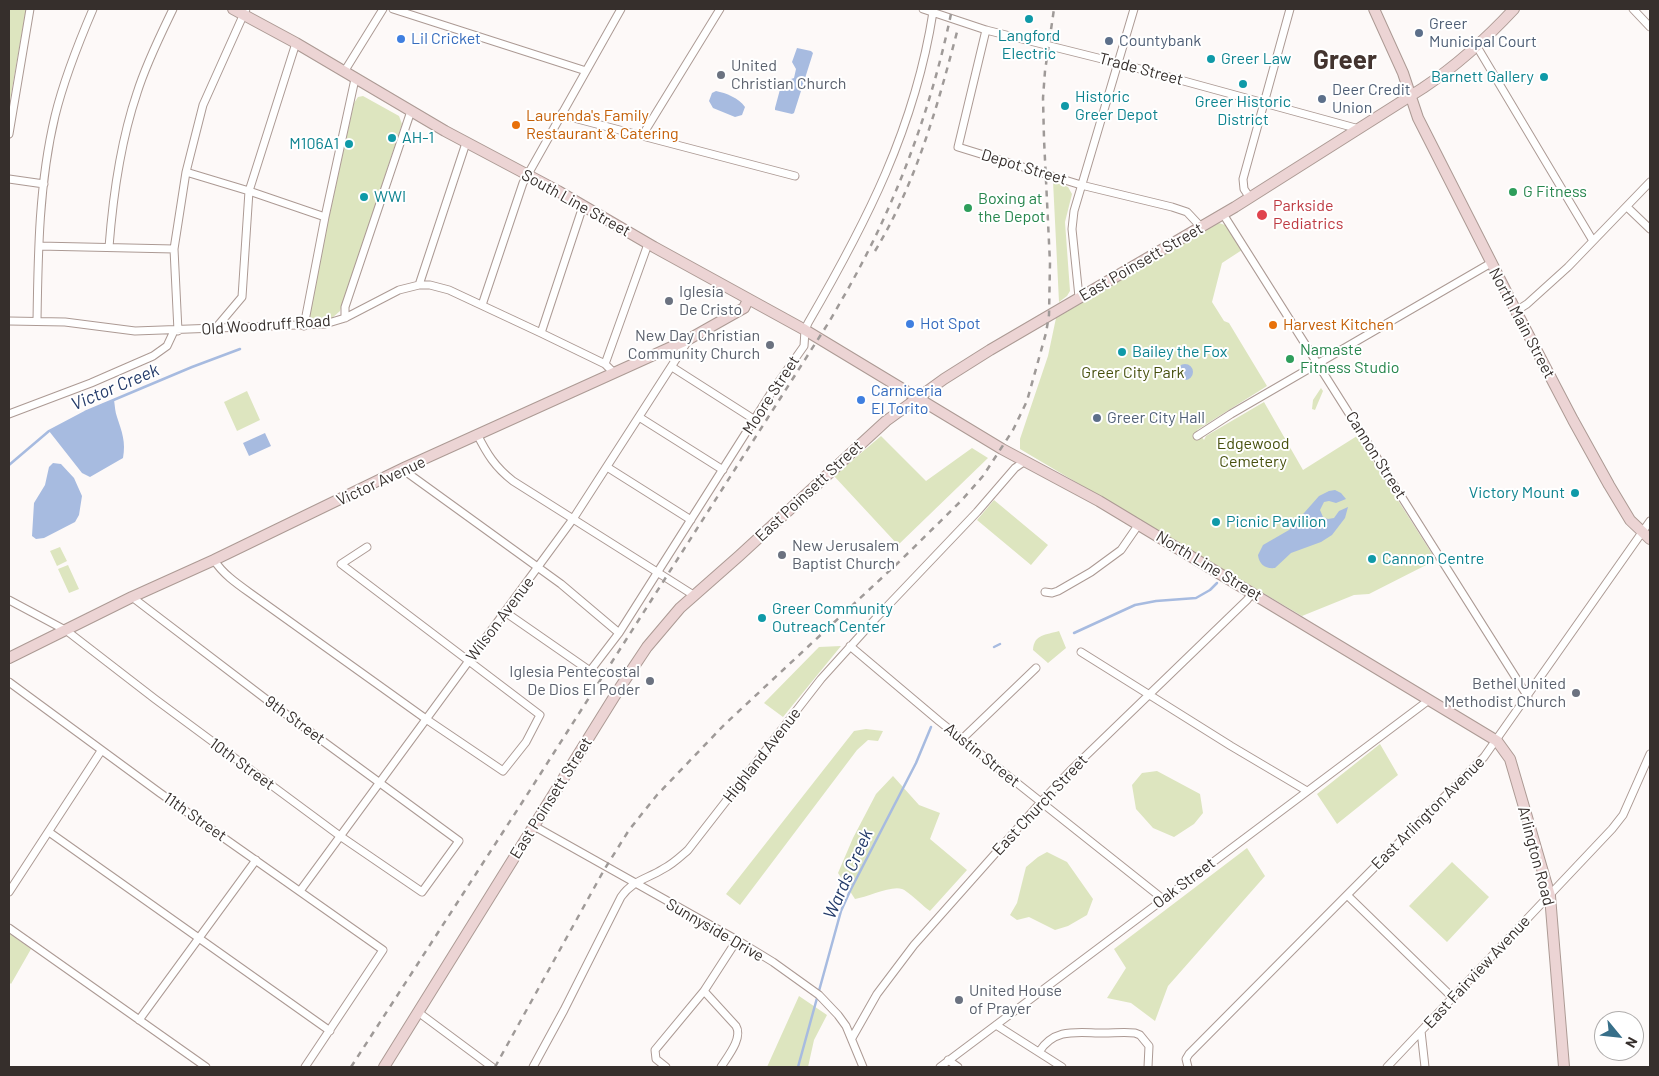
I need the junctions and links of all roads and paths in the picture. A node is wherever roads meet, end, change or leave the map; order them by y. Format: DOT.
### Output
graph roads {
  1 [pos="30,9"];
  2 [pos="93,9"];
  3 [pos="173,9"];
  4 [pos="233,9"];
  5 [pos="383,9"];
  6 [pos="393,9"];
  7 [pos="620,9"];
  8 [pos="720,9"];
  9 [pos="923,9"];
  10 [pos="1134,9"];
  11 [pos="1290,9"];
  12 [pos="1374,9"];
  13 [pos="1514,9"];
  14 [pos="1632,9"];
  15 [pos="244,12"];
  16 [pos="933,12"];
  17 [pos="1650,26"];
  18 [pos="986,30"];
  19 [pos="296,43"];
  20 [pos="1476,45"];
  21 [pos="1118,63"];
  22 [pos="586,71"];
  23 [pos="344,72"];
  24 [pos="355,79"];
  25 [pos="1411,96"];
  26 [pos="1264,104"];
  27 [pos="411,112"];
  28 [pos="562,113"];
  29 [pos="1344,125"];
  30 [pos="1359,129"];
  31 [pos="9,134"];
  32 [pos="642,136"];
  33 [pos="1345,138"];
  34 [pos="466,142"];
  35 [pos="186,172"];
  36 [pos="527,175"];
  37 [pos="795,176"];
  38 [pos="9,179"];
  39 [pos="1650,182"];
  40 [pos="44,184"];
  41 [pos="1081,185"];
  42 [pos="249,191"];
  43 [pos="1250,198"];
  44 [pos="583,206"];
  45 [pos="1626,207"];
  46 [pos="1223,214"];
  47 [pos="325,217"];
  48 [pos="1201,227"];
  49 [pos="1650,229"];
  50 [pos="1593,241"];
  51 [pos="648,244"];
  52 [pos="39,246"];
  53 [pos="109,247"];
  54 [pos="174,249"];
  55 [pos="1491,264"];
  56 [pos="419,284"];
  57 [pos="1079,297"];
  58 [pos="748,300"];
  59 [pos="482,305"];
  60 [pos="1516,311"];
  61 [pos="345,318"];
  62 [pos="37,320"];
  63 [pos="9,321"];
  64 [pos="304,326"];
  65 [pos="215,329"];
  66 [pos="805,330"];
  67 [pos="176,331"];
  68 [pos="541,333"];
  69 [pos="690,339"];
  70 [pos="605,364"];
  71 [pos="1318,365"];
  72 [pos="672,367"];
  73 [pos="614,373"];
  74 [pos="918,397"];
  75 [pos="9,414"];
  76 [pos="639,417"];
  77 [pos="755,420"];
  78 [pos="477,434"];
  79 [pos="1197,436"];
  80 [pos="1025,461"];
  81 [pos="406,467"];
  82 [pos="607,467"];
  83 [pos="723,470"];
  84 [pos="573,520"];
  85 [pos="691,520"];
  86 [pos="1650,521"];
  87 [pos="1139,524"];
  88 [pos="1646,536"];
  89 [pos="367,547"];
  90 [pos="214,560"];
  91 [pos="538,568"];
  92 [pos="658,572"];
  93 [pos="1045,592"];
  94 [pos="1253,592"];
  95 [pos="694,596"];
  96 [pos="132,597"];
  97 [pos="9,600"];
  98 [pos="505,612"];
  99 [pos="66,630"];
  100 [pos="619,633"];
  101 [pos="850,646"];
  102 [pos="1081,652"];
  103 [pos="9,658"];
  104 [pos="469,661"];
  105 [pos="1036,668"];
  106 [pos="9,682"];
  107 [pos="1148,695"];
  108 [pos="1528,697"];
  109 [pos="1428,700"];
  110 [pos="426,719"];
  111 [pos="962,739"];
  112 [pos="1497,741"];
  113 [pos="101,751"];
  114 [pos="1650,754"];
  115 [pos="380,782"];
  116 [pos="1307,791"];
  117 [pos="1041,802"];
  118 [pos="534,826"];
  119 [pos="49,832"];
  120 [pos="340,836"];
  121 [pos="256,860"];
  122 [pos="634,883"];
  123 [pos="9,891"];
  124 [pos="300,891"];
  125 [pos="422,892"];
  126 [pos="1347,895"];
  127 [pos="1550,896"];
  128 [pos="1163,899"];
  129 [pos="9,928"];
  130 [pos="198,939"];
  131 [pos="737,940"];
  132 [pos="704,991"];
  133 [pos="1453,998"];
  134 [pos="418,1012"];
  135 [pos="139,1020"];
  136 [pos="996,1024"];
  137 [pos="330,1031"];
  138 [pos="1421,1031"];
  139 [pos="852,1038"];
  140 [pos="1039,1052"];
  141 [pos="948,1060"];
  142 [pos="206,1067"];
  143 [pos="305,1067"];
  144 [pos="384,1067"];
  145 [pos="492,1067"];
  146 [pos="533,1067"];
  147 [pos="666,1067"];
  148 [pos="721,1067"];
  149 [pos="863,1067"];
  150 [pos="940,1067"];
  151 [pos="958,1067"];
  152 [pos="1062,1067"];
  153 [pos="1148,1067"];
  154 [pos="1188,1067"];
  155 [pos="1388,1067"];
  156 [pos="1425,1067"];
  157 [pos="1564,1067"];
  1 -- 31 [label="street"];
  2 -- 40 [label="street"];
  3 -- 53 [label="street"];
  4 -- 15 [label="main road, South Line Street"];
  5 -- 23 [label="street"];
  6 -- 22 [label="street"];
  7 -- 22 [label="street"];
  8 -- 32 [label="street"];
  9 -- 16 [label="street, Trade Street"];
  10 -- 21 [label="street"];
  11 -- 26 [label="street"];
  12 -- 25 [label="main road, North Main Street"];
  13 -- 20 [label="main road, East Poinsett Street"];
  14 -- 17 [label="street"];
  15 -- 19 [label="main road, South Line Street"];
  15 -- 35 [label="street"];
  16 -- 18 [label="street, Trade Street"];
  16 -- 66 [label="street, Moore Street"];
  18 -- 21 [label="street, Trade Street"];
  18 -- 41 [label="street, Depot Street"];
  19 -- 23 [label="main road, South Line Street"];
  19 -- 42 [label="street"];
  20 -- 25 [label="main road, East Poinsett Street"];
  20 -- 50 [label="street"];
  21 -- 26 [label="street, Trade Street"];
  21 -- 41 [label="street"];
  22 -- 28 [label="street"];
  23 -- 24 [label="main road, South Line Street"];
  24 -- 27 [label="main road, South Line Street"];
  24 -- 47 [label="street"];
  25 -- 30 [label="main road, East Poinsett Street"];
  25 -- 55 [label="main road, North Main Street"];
  26 -- 29 [label="street, Trade Street"];
  26 -- 43 [label="street"];
  27 -- 34 [label="main road, South Line Street"];
  27 -- 61 [label="street"];
  28 -- 32 [label="street"];
  28 -- 36 [label="street"];
  29 -- 30 [label="street, Trade Street"];
  29 -- 33 [label="street"];
  30 -- 33 [label="main road, East Poinsett Street"];
  32 -- 37 [label="street"];
  33 -- 43 [label="main road, East Poinsett Street"];
  34 -- 36 [label="main road, South Line Street"];
  34 -- 56 [label="street"];
  35 -- 42 [label="street"];
  35 -- 54 [label="street"];
  36 -- 44 [label="main road, South Line Street"];
  36 -- 59 [label="street"];
  38 -- 40 [label="street"];
  39 -- 45 [label="street"];
  40 -- 52 [label="street"];
  41 -- 48 [label="street, Depot Street"];
  41 -- 57 [label="street"];
  42 -- 47 [label="street"];
  42 -- 65 [label="street"];
  43 -- 46 [label="main road, East Poinsett Street"];
  44 -- 51 [label="main road, South Line Street"];
  44 -- 68 [label="street"];
  45 -- 49 [label="street"];
  45 -- 50 [label="street"];
  46 -- 48 [label="main road, East Poinsett Street"];
  46 -- 71 [label="street, Cannon Street"];
  47 -- 64 [label="street"];
  48 -- 57 [label="main road, East Poinsett Street"];
  50 -- 60 [label="street"];
  51 -- 58 [label="main road, South Line Street"];
  51 -- 70 [label="street"];
  52 -- 53 [label="street"];
  52 -- 62 [label="street"];
  53 -- 54 [label="street"];
  54 -- 67 [label="street"];
  55 -- 60 [label="main road, North Main Street"];
  55 -- 71 [label="street"];
  56 -- 59 [label="street, Old Woodruff Road"];
  56 -- 61 [label="street, Old Woodruff Road"];
  57 -- 74 [label="main road, East Poinsett Street"];
  58 -- 66 [label="main road, South Line Street"];
  58 -- 69 [label="main road, Victor Avenue"];
  59 -- 68 [label="street, Old Woodruff Road"];
  60 -- 88 [label="main road, North Main Street"];
  61 -- 64 [label="street, Old Woodruff Road"];
  62 -- 63 [label="street, Old Woodruff Road"];
  62 -- 67 [label="street, Old Woodruff Road"];
  64 -- 65 [label="street, Old Woodruff Road"];
  65 -- 67 [label="street, Old Woodruff Road"];
  66 -- 74 [label="main road, South Line Street"];
  66 -- 77 [label="street, Moore Street"];
  67 -- 75 [label="street"];
  68 -- 70 [label="street, Old Woodruff Road"];
  69 -- 72 [label="street, Wilson Avenue"];
  69 -- 73 [label="main road, Victor Avenue"];
  70 -- 73 [label="street, Old Woodruff Road"];
  71 -- 79 [label="street"];
  71 -- 108 [label="street, Cannon Street"];
  72 -- 76 [label="street, Wilson Avenue"];
  72 -- 77 [label="street"];
  73 -- 78 [label="main road, Victor Avenue"];
  74 -- 80 [label="main road, North Line Street"];
  74 -- 95 [label="main road, East Poinsett Street"];
  76 -- 82 [label="street, Wilson Avenue"];
  76 -- 83 [label="street"];
  77 -- 83 [label="street, Moore Street"];
  78 -- 81 [label="main road, Victor Avenue"];
  78 -- 84 [label="street"];
  80 -- 87 [label="main road, North Line Street"];
  80 -- 101 [label="street, Highland Avenue"];
  81 -- 90 [label="main road, Victor Avenue"];
  81 -- 91 [label="street"];
  82 -- 84 [label="street, Wilson Avenue"];
  82 -- 85 [label="street"];
  83 -- 85 [label="street, Moore Street"];
  84 -- 91 [label="street, Wilson Avenue"];
  84 -- 92 [label="street"];
  85 -- 92 [label="street, Moore Street"];
  86 -- 88 [label="street, East Arlington Avenue"];
  87 -- 93 [label="street"];
  87 -- 94 [label="main road, North Line Street"];
  88 -- 108 [label="street, East Arlington Avenue"];
  89 -- 104 [label="street"];
  90 -- 96 [label="main road, Victor Avenue"];
  90 -- 110 [label="street"];
  91 -- 98 [label="street, Wilson Avenue"];
  91 -- 100 [label="street"];
  92 -- 95 [label="street"];
  92 -- 100 [label="street, Moore Street"];
  94 -- 107 [label="street, East Church Street"];
  94 -- 109 [label="main road, North Line Street"];
  95 -- 118 [label="main road, East Poinsett Street"];
  96 -- 99 [label="main road, Victor Avenue"];
  96 -- 115 [label="street, 9th Street"];
  97 -- 99 [label="street, 10th Street"];
  98 -- 100 [label="street, Moore Street"];
  98 -- 104 [label="street, Wilson Avenue"];
  99 -- 103 [label="main road, Victor Avenue"];
  99 -- 120 [label="street, 10th Street"];
  101 -- 111 [label="street, Austin Street"];
  101 -- 122 [label="street, Highland Avenue"];
  102 -- 107 [label="street"];
  104 -- 110 [label="street, Wilson Avenue"];
  104 -- 110 [label="street"];
  105 -- 111 [label="street"];
  106 -- 113 [label="street, 11th Street"];
  107 -- 116 [label="street"];
  107 -- 117 [label="street, East Church Street"];
  108 -- 112 [label="street, East Arlington Avenue"];
  109 -- 112 [label="main road, North Line Street"];
  109 -- 116 [label="street, Oak Street"];
  110 -- 115 [label="street, Wilson Avenue"];
  111 -- 117 [label="street, Austin Street"];
  112 -- 126 [label="street, East Arlington Avenue"];
  112 -- 127 [label="main road, Arlington Road"];
  113 -- 119 [label="street"];
  113 -- 121 [label="street, 11th Street"];
  114 -- 127 [label="street, East Fairview Avenue"];
  115 -- 120 [label="street, Wilson Avenue"];
  115 -- 125 [label="street, 9th Street"];
  116 -- 128 [label="street, Oak Street"];
  117 -- 128 [label="street, Austin Street"];
  117 -- 139 [label="street, East Church Street"];
  118 -- 122 [label="street, Sunnyside Drive"];
  118 -- 134 [label="main road, East Poinsett Street"];
  119 -- 123 [label="street"];
  119 -- 130 [label="street"];
  120 -- 124 [label="street, Wilson Avenue"];
  120 -- 125 [label="street, 10th Street"];
  121 -- 124 [label="street, 11th Street"];
  121 -- 130 [label="street"];
  122 -- 131 [label="street, Sunnyside Drive"];
  122 -- 146 [label="street, Highland Avenue"];
  124 -- 137 [label="street, 11th Street"];
  126 -- 133 [label="street"];
  126 -- 154 [label="street, East Arlington Avenue"];
  127 -- 133 [label="street, East Fairview Avenue"];
  127 -- 157 [label="main road, Arlington Road"];
  128 -- 136 [label="street, Oak Street"];
  129 -- 135 [label="street"];
  130 -- 135 [label="street"];
  130 -- 137 [label="street"];
  131 -- 132 [label="street"];
  131 -- 139 [label="street, Sunnyside Drive"];
  132 -- 147 [label="street"];
  132 -- 148 [label="street"];
  133 -- 138 [label="street, East Fairview Avenue"];
  134 -- 144 [label="main road, East Poinsett Street"];
  134 -- 145 [label="street"];
  135 -- 142 [label="street"];
  136 -- 140 [label="street"];
  136 -- 141 [label="street, Oak Street"];
  137 -- 143 [label="street"];
  138 -- 155 [label="street, East Fairview Avenue"];
  138 -- 156 [label="street"];
  139 -- 149 [label="street, Sunnyside Drive"];
  140 -- 152 [label="street"];
  140 -- 153 [label="street"];
  141 -- 150 [label="street, Oak Street"];
  141 -- 151 [label="street"];
}
